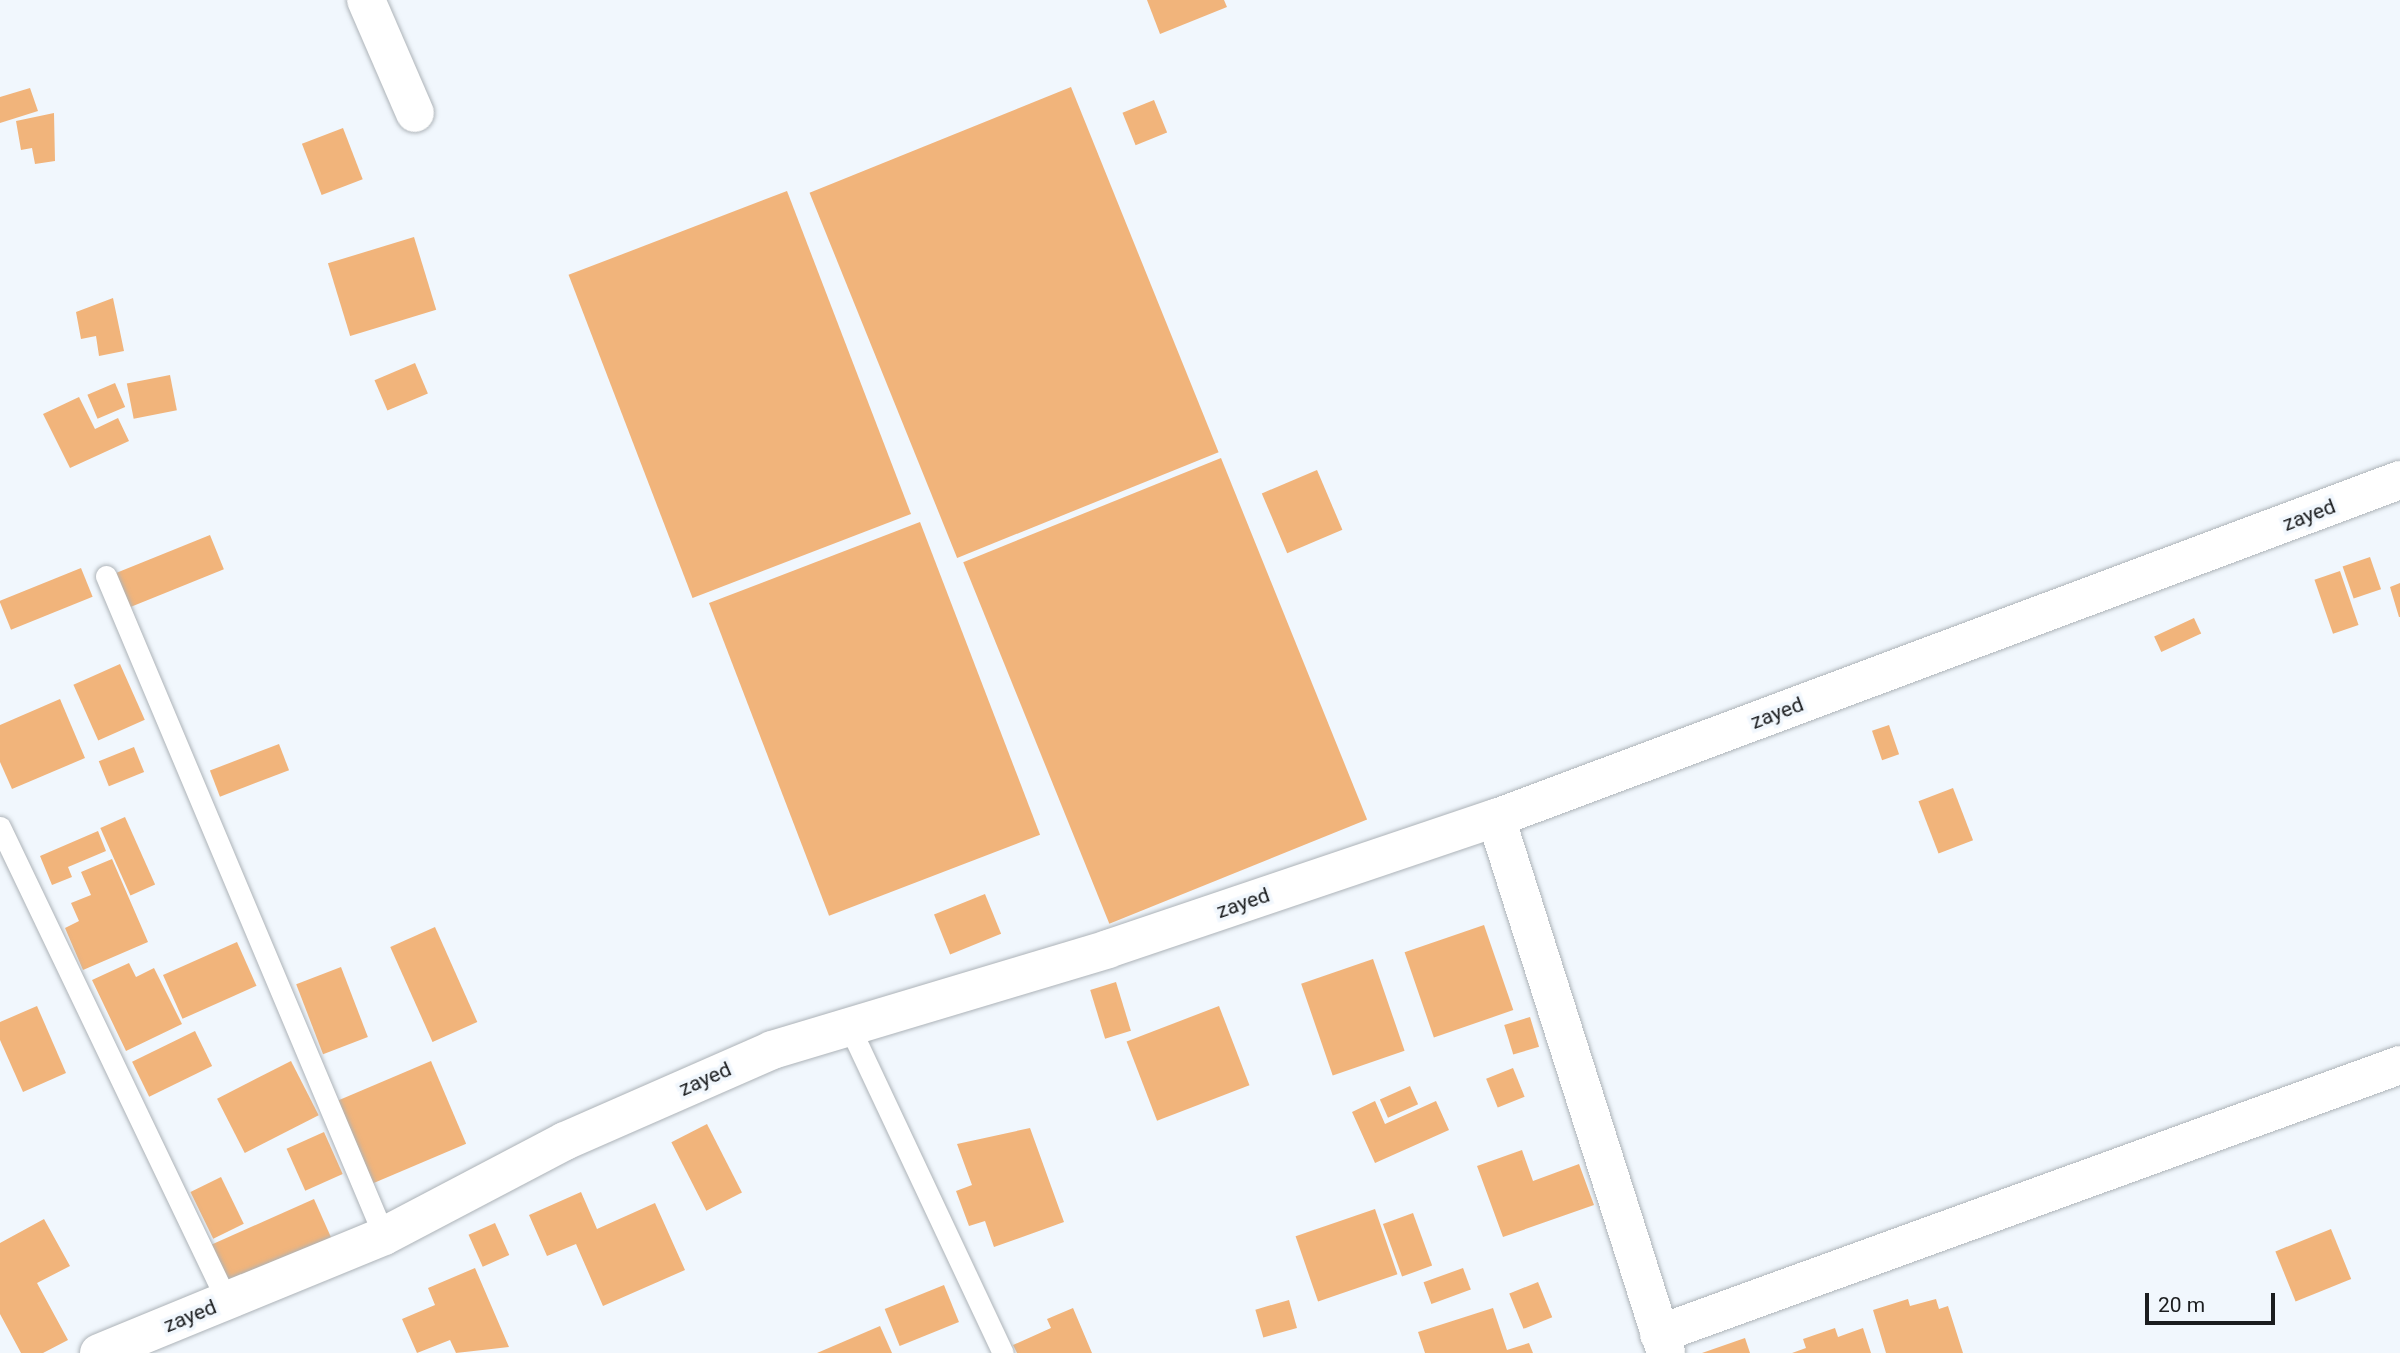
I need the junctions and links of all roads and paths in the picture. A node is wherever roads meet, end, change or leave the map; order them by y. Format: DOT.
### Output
graph roads {
  1 [pos="366,0"];
  2 [pos="415,113"];
  3 [pos="2400,480"];
  4 [pos="106,576"];
  5 [pos="1496,818"];
  6 [pos="0,827"];
  7 [pos="849,1026"];
  8 [pos="2400,1065"];
  9 [pos="384,1236"];
  10 [pos="228,1301"];
  11 [pos="1662,1343"];
  12 [pos="99,1353"];
  13 [pos="1003,1353"];
  1 -- 2 [label="street"];
  3 -- 5 [label="street, zayed"];
  4 -- 9 [label="lane"];
  5 -- 7 [label="street, zayed"];
  5 -- 11 [label="street"];
  6 -- 10 [label="lane"];
  7 -- 9 [label="street, zayed"];
  7 -- 13 [label="lane"];
  8 -- 11 [label="street"];
  9 -- 10 [label="street, zayed"];
  10 -- 12 [label="street, zayed"];
}
